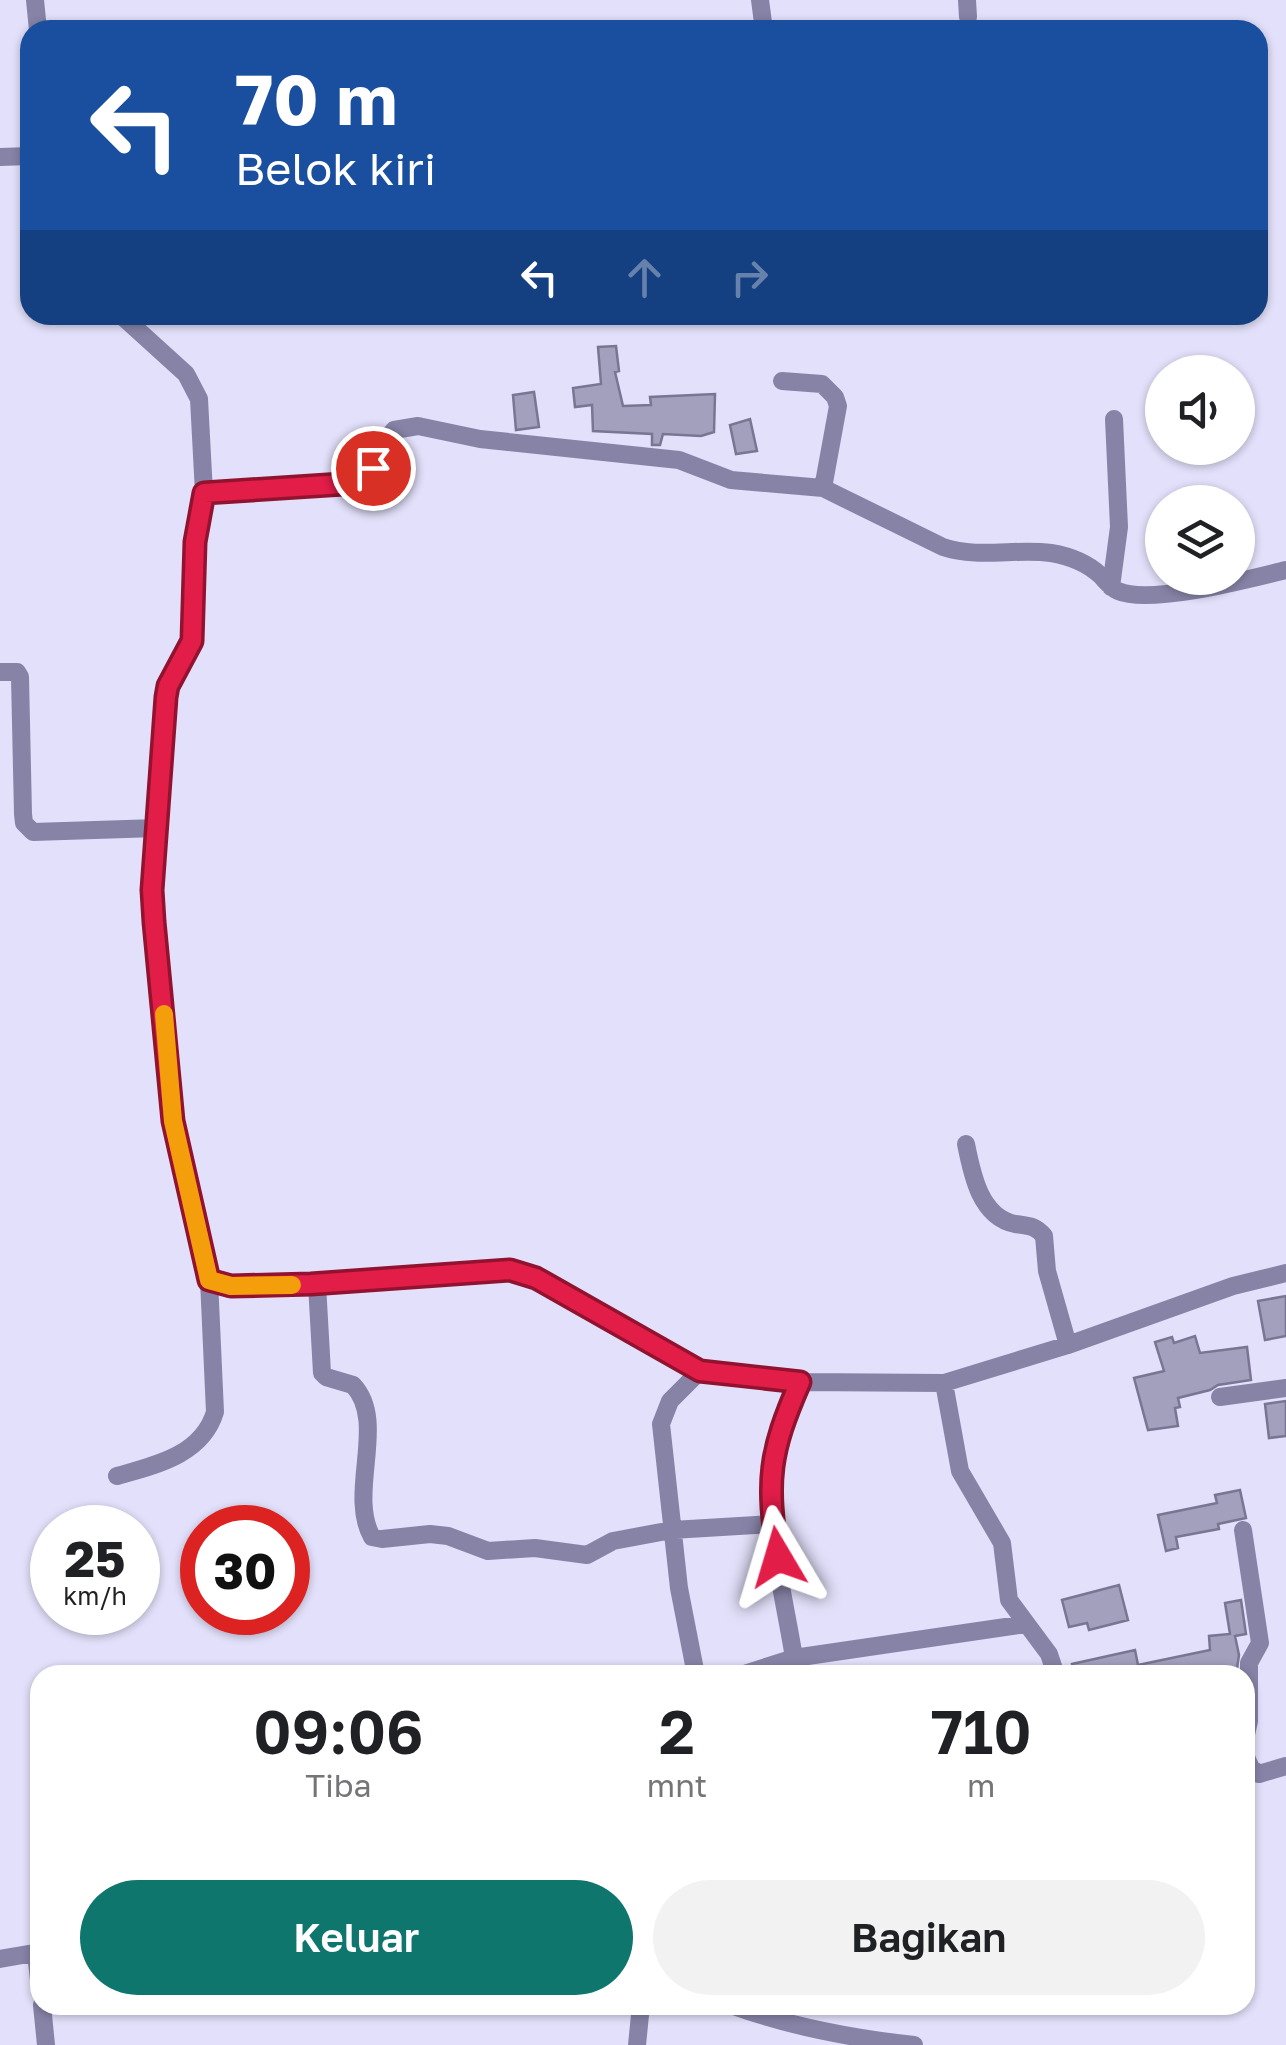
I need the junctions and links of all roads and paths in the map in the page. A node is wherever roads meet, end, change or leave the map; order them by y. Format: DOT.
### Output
graph roads {
  1 [pos="133,325"];
  2 [pos="782,381"];
  3 [pos="1114,418"];
  4 [pos="824,488"];
  5 [pos="204,493"];
  6 [pos="1286,570"];
  7 [pos="1111,587"];
  8 [pos="0,672"];
  9 [pos="157,828"];
  10 [pos="966,1144"];
  11 [pos="1286,1273"];
  12 [pos="209,1280"];
  13 [pos="317,1284"];
  14 [pos="1068,1345"];
  15 [pos="700,1371"];
  16 [pos="800,1382"];
  17 [pos="944,1383"];
  18 [pos="1286,1388"];
  19 [pos="1220,1397"];
  20 [pos="117,1476"];
  21 [pos="773,1524"];
  22 [pos="672,1530"];
  23 [pos="1243,1530"];
  24 [pos="1026,1624"];
  25 [pos="794,1658"];
  26 [pos="694,1665"];
  27 [pos="772,1665"];
  28 [pos="1053,1665"];
  29 [pos="1249,1665"];
  30 [pos="1286,1766"];
  31 [pos="1255,1771"];
  32 [pos="30,1953"];
  33 [pos="0,1959"];
  34 [pos="43,2015"];
  35 [pos="640,2015"];
  36 [pos="761,2015"];
  37 [pos="46,2045"];
  38 [pos="637,2045"];
  39 [pos="914,2045"];
  1 -- 5 [label="street"];
  2 -- 4 [label="street"];
  3 -- 7 [label="street"];
  4 -- 5 [label="street"];
  4 -- 7 [label="street"];
  5 -- 9 [label="street"];
  6 -- 7 [label="street"];
  8 -- 9 [label="street"];
  9 -- 12 [label="street"];
  10 -- 14 [label="street"];
  11 -- 14 [label="street"];
  12 -- 13 [label="street"];
  12 -- 20 [label="street"];
  13 -- 15 [label="street"];
  13 -- 22 [label="street"];
  14 -- 17 [label="street"];
  15 -- 16 [label="street"];
  15 -- 22 [label="street"];
  16 -- 17 [label="street"];
  16 -- 21 [label="street"];
  17 -- 24 [label="street"];
  18 -- 19 [label="street"];
  21 -- 22 [label="street"];
  21 -- 25 [label="street"];
  22 -- 26 [label="street"];
  23 -- 29 [label="street"];
  24 -- 25 [label="street"];
  24 -- 28 [label="street"];
  25 -- 27 [label="street"];
  30 -- 31 [label="street"];
  32 -- 33 [label="street"];
  34 -- 37 [label="street"];
  35 -- 38 [label="street"];
  36 -- 39 [label="street"];
}
